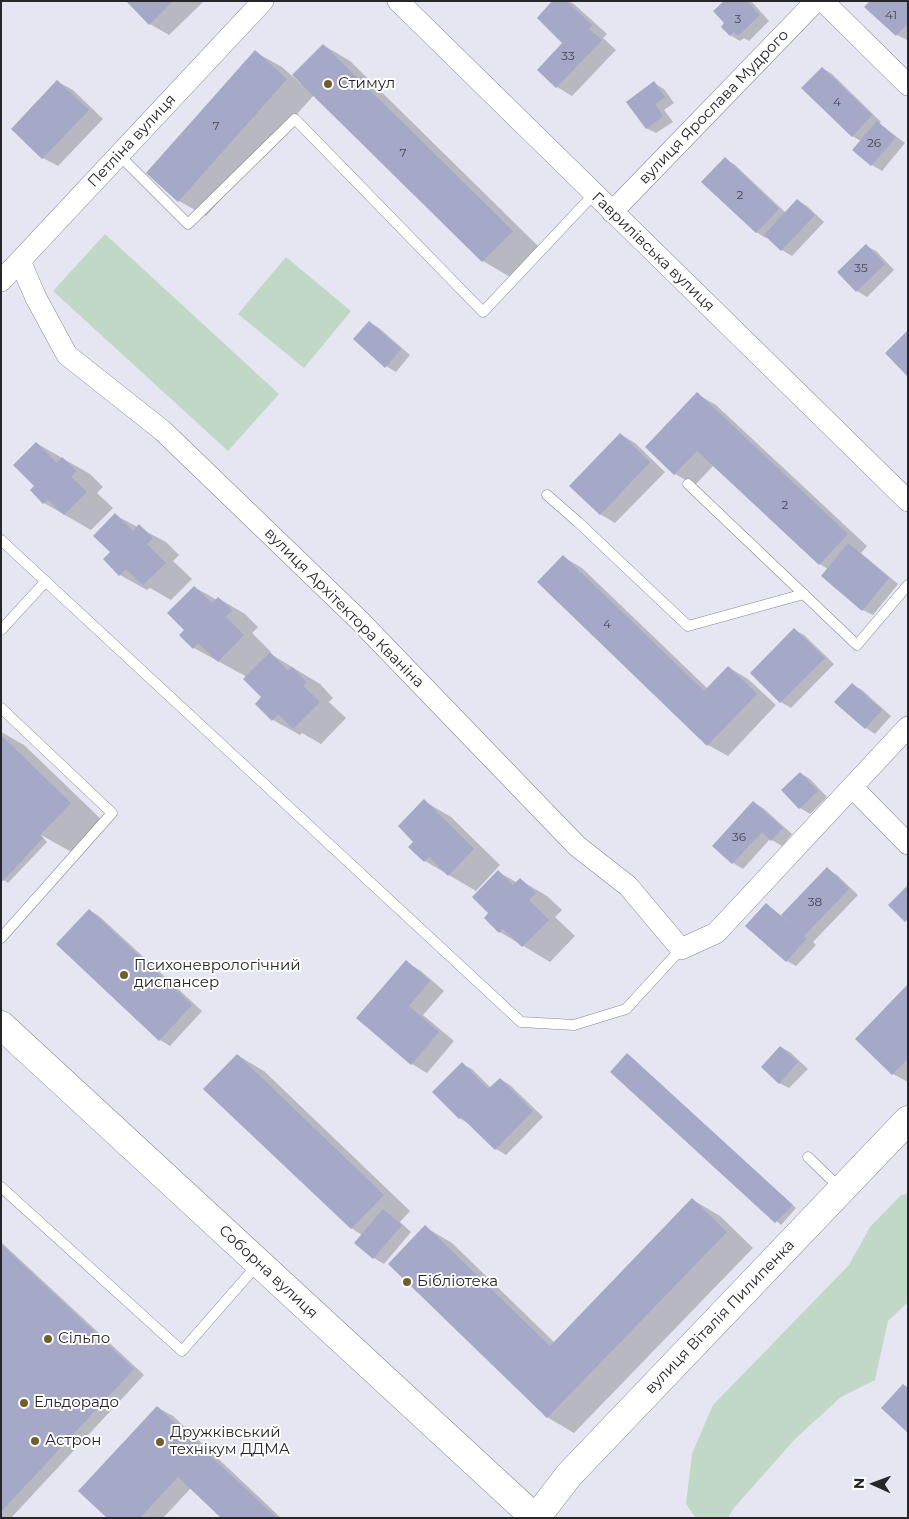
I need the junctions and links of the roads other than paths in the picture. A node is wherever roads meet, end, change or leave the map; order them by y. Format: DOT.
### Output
graph roads {
  1 [pos="263,1"];
  2 [pos="398,1"];
  3 [pos="816,1"];
  4 [pos="823,1"];
  5 [pos="908,85"];
  6 [pos="119,155"];
  7 [pos="594,194"];
  8 [pos="612,212"];
  9 [pos="20,261"];
  10 [pos="1,280"];
  11 [pos="688,484"];
  12 [pos="547,495"];
  13 [pos="908,501"];
  14 [pos="1,540"];
  15 [pos="46,581"];
  16 [pos="908,585"];
  17 [pos="804,594"];
  18 [pos="1,630"];
  19 [pos="1,708"];
  20 [pos="908,727"];
  21 [pos="852,787"];
  22 [pos="908,844"];
  23 [pos="1,938"];
  24 [pos="681,949"];
  25 [pos="1,1026"];
  26 [pos="908,1120"];
  27 [pos="808,1157"];
  28 [pos="1,1187"];
  29 [pos="842,1190"];
  30 [pos="258,1263"];
  31 [pos="535,1518"];
  1 -- 6 [label="street, Петліна вулиця"];
  2 -- 7 [label="street, Гаврилівська вулиця"];
  3 -- 8 [label="street, вулиця Ярослава Мудрого"];
  4 -- 5 [label="street"];
  6 -- 7 [label="lane"];
  6 -- 9 [label="street, Петліна вулиця"];
  7 -- 8 [label="street, Гаврилівська вулиця"];
  8 -- 13 [label="street, Гаврилівська вулиця"];
  9 -- 10 [label="street, Петліна вулиця"];
  9 -- 24 [label="street, вулиця Архітектора Кваніна"];
  11 -- 17 [label="lane"];
  12 -- 17 [label="lane"];
  14 -- 15 [label="lane"];
  15 -- 18 [label="lane"];
  15 -- 24 [label="lane"];
  16 -- 17 [label="lane"];
  19 -- 23 [label="lane"];
  20 -- 21 [label="street"];
  21 -- 22 [label="street"];
  21 -- 24 [label="street"];
  25 -- 30 [label="street, Соборна вулиця"];
  26 -- 29 [label="street, вулиця Віталія Пилипенка"];
  27 -- 29 [label="lane"];
  28 -- 30 [label="lane"];
  29 -- 31 [label="street, вулиця Віталія Пилипенка"];
  30 -- 31 [label="street, Соборна вулиця"];
}
